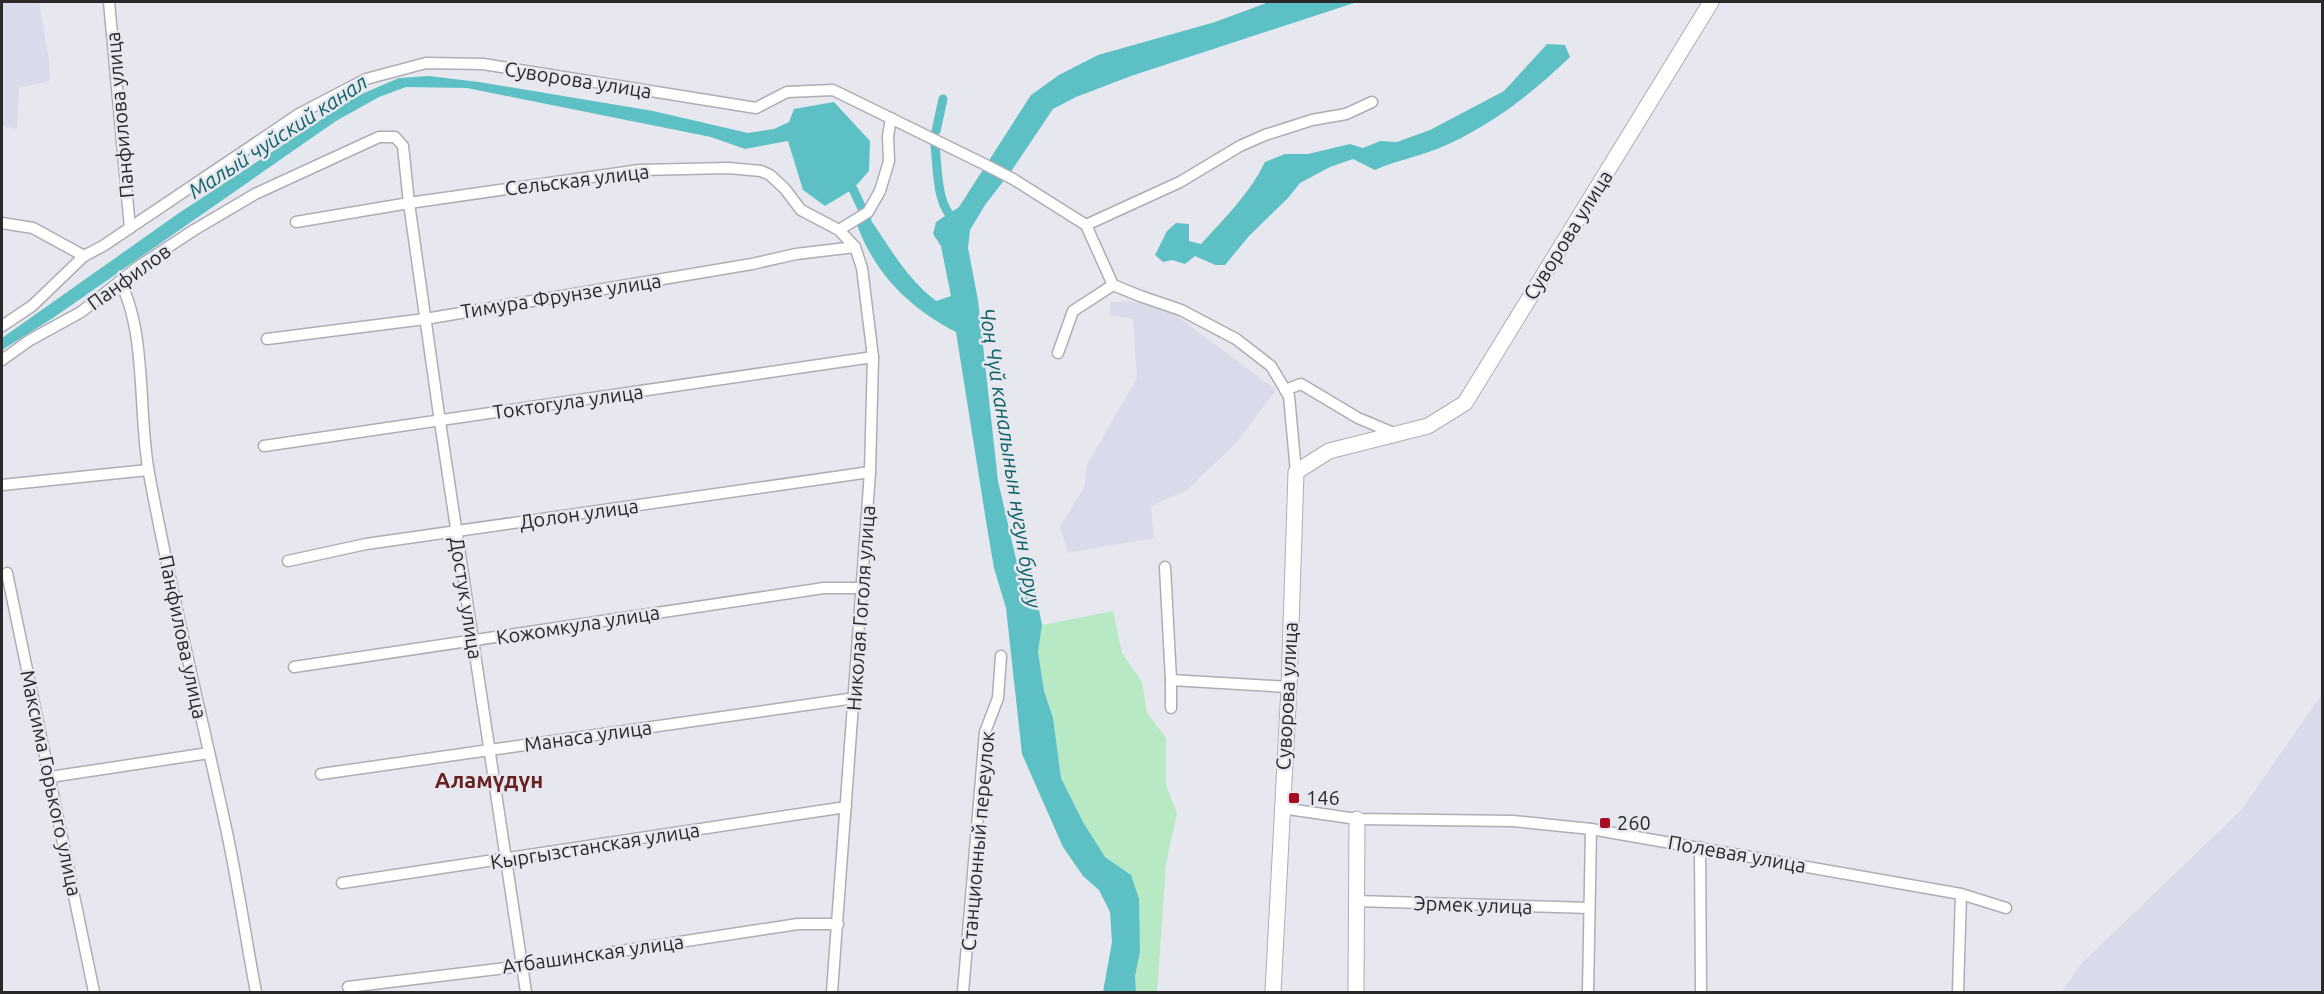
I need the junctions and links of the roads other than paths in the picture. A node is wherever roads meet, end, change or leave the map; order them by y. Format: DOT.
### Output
graph roads {
  1 [pos="109,2"];
  2 [pos="1711,2"];
  3 [pos="1372,102"];
  4 [pos="891,118"];
  5 [pos="409,203"];
  6 [pos="296,222"];
  7 [pos="2,223"];
  8 [pos="1086,225"];
  9 [pos="130,228"];
  10 [pos="839,230"];
  11 [pos="855,247"];
  12 [pos="84,256"];
  13 [pos="120,282"];
  14 [pos="1113,285"];
  15 [pos="425,319"];
  16 [pos="2,326"];
  17 [pos="267,339"];
  18 [pos="1058,354"];
  19 [pos="873,357"];
  20 [pos="2,360"];
  21 [pos="1285,390"];
  22 [pos="440,422"];
  23 [pos="1395,434"];
  24 [pos="264,446"];
  25 [pos="148,470"];
  26 [pos="870,472"];
  27 [pos="1296,472"];
  28 [pos="2,485"];
  29 [pos="456,532"];
  30 [pos="288,561"];
  31 [pos="1165,567"];
  32 [pos="8,573"];
  33 [pos="863,588"];
  34 [pos="473,641"];
  35 [pos="1001,656"];
  36 [pos="294,667"];
  37 [pos="1171,680"];
  38 [pos="1289,687"];
  39 [pos="855,698"];
  40 [pos="1171,708"];
  41 [pos="490,750"];
  42 [pos="209,753"];
  43 [pos="321,774"];
  44 [pos="50,777"];
  45 [pos="846,807"];
  46 [pos="1281,808"];
  47 [pos="1357,819"];
  48 [pos="1590,829"];
  49 [pos="1700,847"];
  50 [pos="507,860"];
  51 [pos="342,883"];
  52 [pos="1961,894"];
  53 [pos="1356,901"];
  54 [pos="1589,908"];
  55 [pos="2006,908"];
  56 [pos="838,924"];
  57 [pos="522,966"];
  58 [pos="348,987"];
  59 [pos="94,993"];
  60 [pos="256,993"];
  61 [pos="526,993"];
  62 [pos="832,993"];
  63 [pos="963,993"];
  64 [pos="1273,993"];
  65 [pos="1356,993"];
  66 [pos="1588,993"];
  67 [pos="1701,993"];
  68 [pos="1958,993"];
  1 -- 9 [label="street, Панфилова улица"];
  2 -- 23 [label="street, Суворова улица"];
  3 -- 8 [label="street"];
  4 -- 8 [label="street, Суворова улица"];
  4 -- 9 [label="street, Суворова улица"];
  4 -- 10 [label="street"];
  5 -- 6 [label="street, Сельская улица"];
  5 -- 10 [label="street, Сельская улица"];
  5 -- 13 [label="street, Панфилов"];
  5 -- 15 [label="street, Достук улица"];
  7 -- 12 [label="street"];
  8 -- 14 [label="street"];
  9 -- 12 [label="street, Суворова улица"];
  10 -- 11 [label="street, Николая Гоголя улица"];
  11 -- 15 [label="street, Тимура Фрунзе улица"];
  11 -- 19 [label="street, Николая Гоголя улица"];
  12 -- 16 [label="street, Суворова улица"];
  13 -- 20 [label="street, Панфилов"];
  13 -- 25 [label="street, Панфилова улица"];
  14 -- 18 [label="street"];
  14 -- 21 [label="street, Суворова улица"];
  15 -- 17 [label="street, Тимура Фрунзе улица"];
  15 -- 22 [label="street, Достук улица"];
  19 -- 22 [label="street, Токтогула улица"];
  19 -- 26 [label="street, Николая Гоголя улица"];
  21 -- 23 [label="street"];
  21 -- 27 [label="street, Суворова улица"];
  22 -- 24 [label="street, Токтогула улица"];
  22 -- 29 [label="street, Достук улица"];
  23 -- 27 [label="street, Суворова улица"];
  25 -- 28 [label="street"];
  25 -- 42 [label="street, Панфилова улица"];
  26 -- 29 [label="street, Долон улица"];
  26 -- 33 [label="street, Николая Гоголя улица"];
  27 -- 38 [label="street, Суворова улица"];
  29 -- 30 [label="street, Долон улица"];
  29 -- 34 [label="street, Достук улица"];
  31 -- 37 [label="street"];
  32 -- 44 [label="street, Максима Горького улица"];
  33 -- 34 [label="street, Кожомкула улица"];
  33 -- 39 [label="street, Николая Гоголя улица"];
  34 -- 36 [label="street, Кожомкула улица"];
  34 -- 41 [label="street, Достук улица"];
  35 -- 63 [label="street, Станционный переулок"];
  37 -- 38 [label="street"];
  37 -- 40 [label="street"];
  38 -- 46 [label="street, Суворова улица"];
  39 -- 41 [label="street, Манаса улица"];
  39 -- 45 [label="street, Николая Гоголя улица"];
  41 -- 43 [label="street, Манаса улица"];
  41 -- 50 [label="street, Достук улица"];
  42 -- 44 [label="street"];
  42 -- 60 [label="street, Панфилова улица"];
  44 -- 59 [label="street, Максима Горького улица"];
  45 -- 50 [label="street, Кыргызстанская улица"];
  45 -- 56 [label="street, Николая Гоголя улица"];
  46 -- 47 [label="street, Полевая улица"];
  46 -- 64 [label="street, Суворова улица"];
  47 -- 48 [label="street, Полевая улица"];
  47 -- 53 [label="street"];
  48 -- 49 [label="street, Полевая улица"];
  48 -- 54 [label="street"];
  49 -- 52 [label="street, Полевая улица"];
  49 -- 67 [label="street"];
  50 -- 51 [label="street, Кыргызстанская улица"];
  50 -- 57 [label="street, Достук улица"];
  52 -- 55 [label="street, Полевая улица"];
  52 -- 68 [label="street"];
  53 -- 54 [label="street, Эрмек улица"];
  53 -- 65 [label="street"];
  54 -- 66 [label="street"];
  56 -- 57 [label="street, Атбашинская улица"];
  56 -- 62 [label="street, Николая Гоголя улица"];
  57 -- 58 [label="street, Атбашинская улица"];
  57 -- 61 [label="street, Достук улица"];
}
